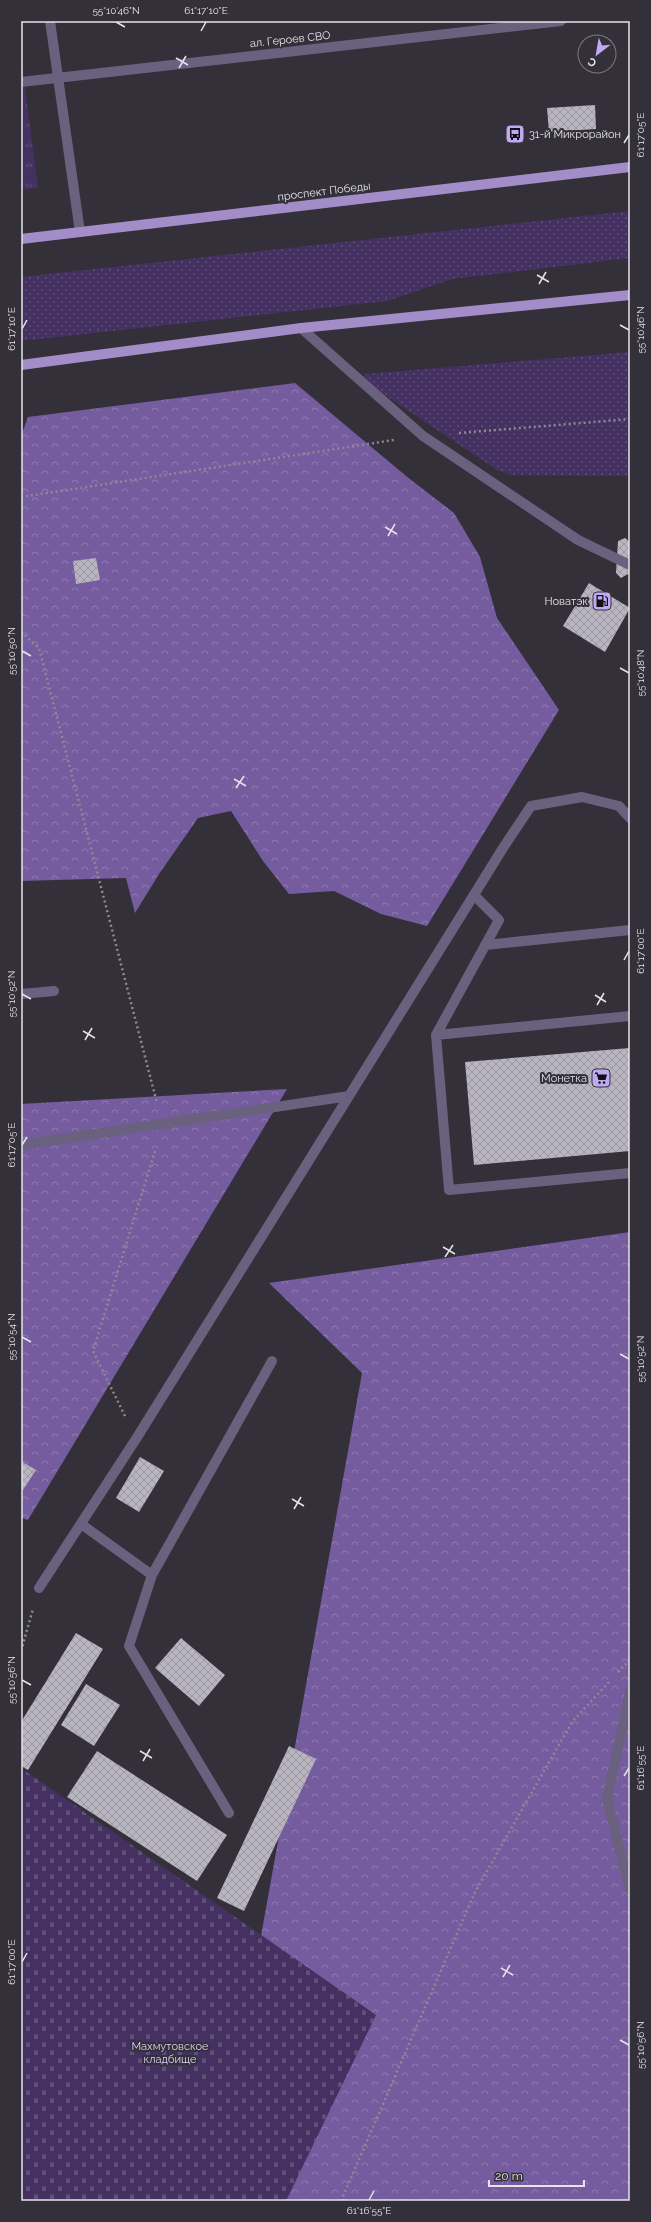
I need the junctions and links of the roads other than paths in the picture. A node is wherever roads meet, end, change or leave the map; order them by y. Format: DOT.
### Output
graph roads {
  1 [pos="50,21"];
  2 [pos="561,21"];
  3 [pos="59,77"];
  4 [pos="21,82"];
  5 [pos="630,167"];
  6 [pos="80,232"];
  7 [pos="21,240"];
  8 [pos="630,295"];
  9 [pos="301,328"];
  10 [pos="21,364"];
  11 [pos="630,565"];
  12 [pos="630,818"];
  13 [pos="474,895"];
  14 [pos="630,930"];
  15 [pos="485,945"];
  16 [pos="54,991"];
  17 [pos="21,994"];
  18 [pos="630,1016"];
  19 [pos="436,1035"];
  20 [pos="349,1096"];
  21 [pos="21,1145"];
  22 [pos="630,1173"];
  23 [pos="272,1361"];
  24 [pos="81,1524"];
  25 [pos="152,1576"];
  26 [pos="39,1588"];
  27 [pos="630,1692"];
  28 [pos="229,1813"];
  29 [pos="630,1890"];
  1 -- 3 [label="street"];
  2 -- 3 [label="street, ал. Героев СВО"];
  3 -- 4 [label="street, ал. Героев СВО"];
  3 -- 6 [label="street"];
  5 -- 6 [label="main road, проспект Победы"];
  6 -- 7 [label="main road, проспект Победы"];
  8 -- 9 [label="main road"];
  9 -- 10 [label="main road"];
  9 -- 11 [label="street"];
  12 -- 13 [label="street"];
  13 -- 15 [label="street"];
  13 -- 20 [label="street"];
  14 -- 15 [label="street"];
  15 -- 19 [label="street"];
  16 -- 17 [label="street"];
  18 -- 19 [label="street"];
  19 -- 22 [label="street"];
  20 -- 21 [label="street"];
  20 -- 24 [label="street"];
  23 -- 25 [label="street"];
  24 -- 25 [label="street"];
  24 -- 26 [label="street"];
  25 -- 28 [label="street"];
  27 -- 29 [label="street"];
}
